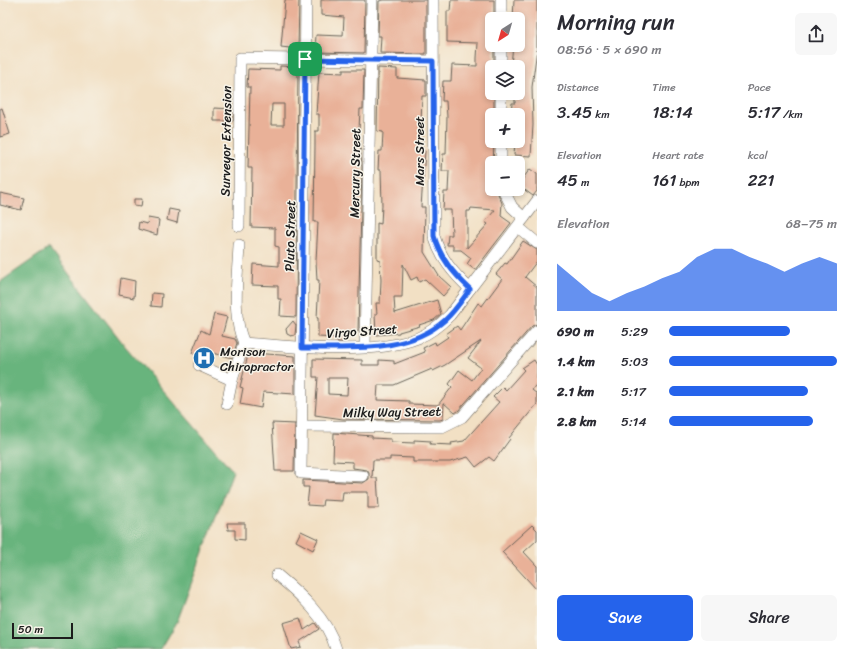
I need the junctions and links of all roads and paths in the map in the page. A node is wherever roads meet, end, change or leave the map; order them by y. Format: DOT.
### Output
graph roads {
  1 [pos="306,0"];
  2 [pos="372,0"];
  3 [pos="433,0"];
  4 [pos="501,0"];
  5 [pos="501,12"];
  6 [pos="305,59"];
  7 [pos="372,60"];
  8 [pos="433,61"];
  9 [pos="506,196"];
  10 [pos="537,201"];
  11 [pos="521,223"];
  12 [pos="239,226"];
  13 [pos="537,242"];
  14 [pos="239,245"];
  15 [pos="470,289"];
  16 [pos="537,331"];
  17 [pos="244,343"];
  18 [pos="532,346"];
  19 [pos="365,347"];
  20 [pos="302,348"];
  21 [pos="199,365"];
  22 [pos="232,380"];
  23 [pos="228,404"];
  24 [pos="302,426"];
  25 [pos="363,476"];
  26 [pos="277,574"];
  27 [pos="336,649"];
  1 -- 6 [label="street, Pluto Street"];
  2 -- 7 [label="street, Mercury Street"];
  3 -- 8 [label="street, Mars Street"];
  4 -- 5 [label="street"];
  6 -- 7 [label="street"];
  6 -- 12 [label="street, Surveyor Extension"];
  6 -- 20 [label="street, Pluto Street"];
  7 -- 8 [label="street"];
  7 -- 19 [label="street, Mercury Street"];
  8 -- 15 [label="street, Mars Street"];
  9 -- 11 [label="street"];
  10 -- 11 [label="street, Virgo Street"];
  11 -- 13 [label="street"];
  11 -- 15 [label="street, Virgo Street"];
  14 -- 17 [label="street"];
  15 -- 19 [label="street, Virgo Street"];
  16 -- 18 [label="street, Milky Way Street"];
  17 -- 20 [label="street, Virgo Street"];
  17 -- 22 [label="street"];
  18 -- 24 [label="street, Milky Way Street"];
  19 -- 20 [label="street, Virgo Street"];
  20 -- 24 [label="street, Pluto Street"];
  21 -- 22 [label="street"];
  22 -- 23 [label="street"];
  24 -- 25 [label="street, Pluto Street"];
  26 -- 27 [label="street"];
}
